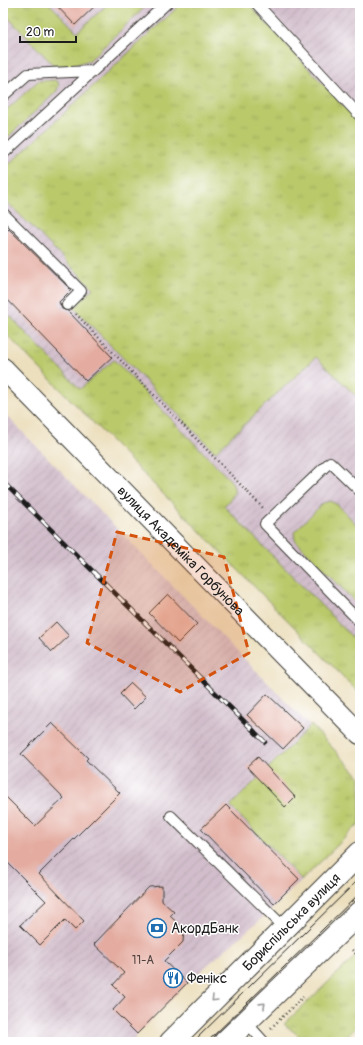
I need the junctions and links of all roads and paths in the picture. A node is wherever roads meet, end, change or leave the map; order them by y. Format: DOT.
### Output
graph roads {
  1 [pos="166,3"];
  2 [pos="256,3"];
  3 [pos="92,71"];
  4 [pos="3,96"];
  5 [pos="360,116"];
  6 [pos="3,154"];
  7 [pos="3,213"];
  8 [pos="67,304"];
  9 [pos="3,368"];
  10 [pos="360,491"];
  11 [pos="265,510"];
  12 [pos="360,622"];
  13 [pos="360,734"];
  14 [pos="171,816"];
  15 [pos="360,853"];
  16 [pos="360,912"];
  17 [pos="285,928"];
  18 [pos="352,950"];
  19 [pos="360,958"];
  20 [pos="246,1022"];
  21 [pos="172,1042"];
  22 [pos="225,1042"];
  23 [pos="264,1042"];
  1 -- 3 [label="lane"];
  2 -- 5 [label="lane"];
  3 -- 4 [label="lane"];
  3 -- 6 [label="lane"];
  7 -- 8 [label="lane"];
  8 -- 11 [label="path"];
  9 -- 13 [label="street, вулиця Академіка Горбунова"];
  10 -- 12 [label="lane"];
  14 -- 17 [label="lane"];
  15 -- 17 [label="main road, Бориспільська вулиця"];
  20 -- 16 [label="main road, one-way"];
  17 -- 21 [label="main road, Бориспільська вулиця, one-way"];
  18 -- 19 [label="path"];
  20 -- 22 [label="main road"];
  20 -- 23 [label="lane"];
}
